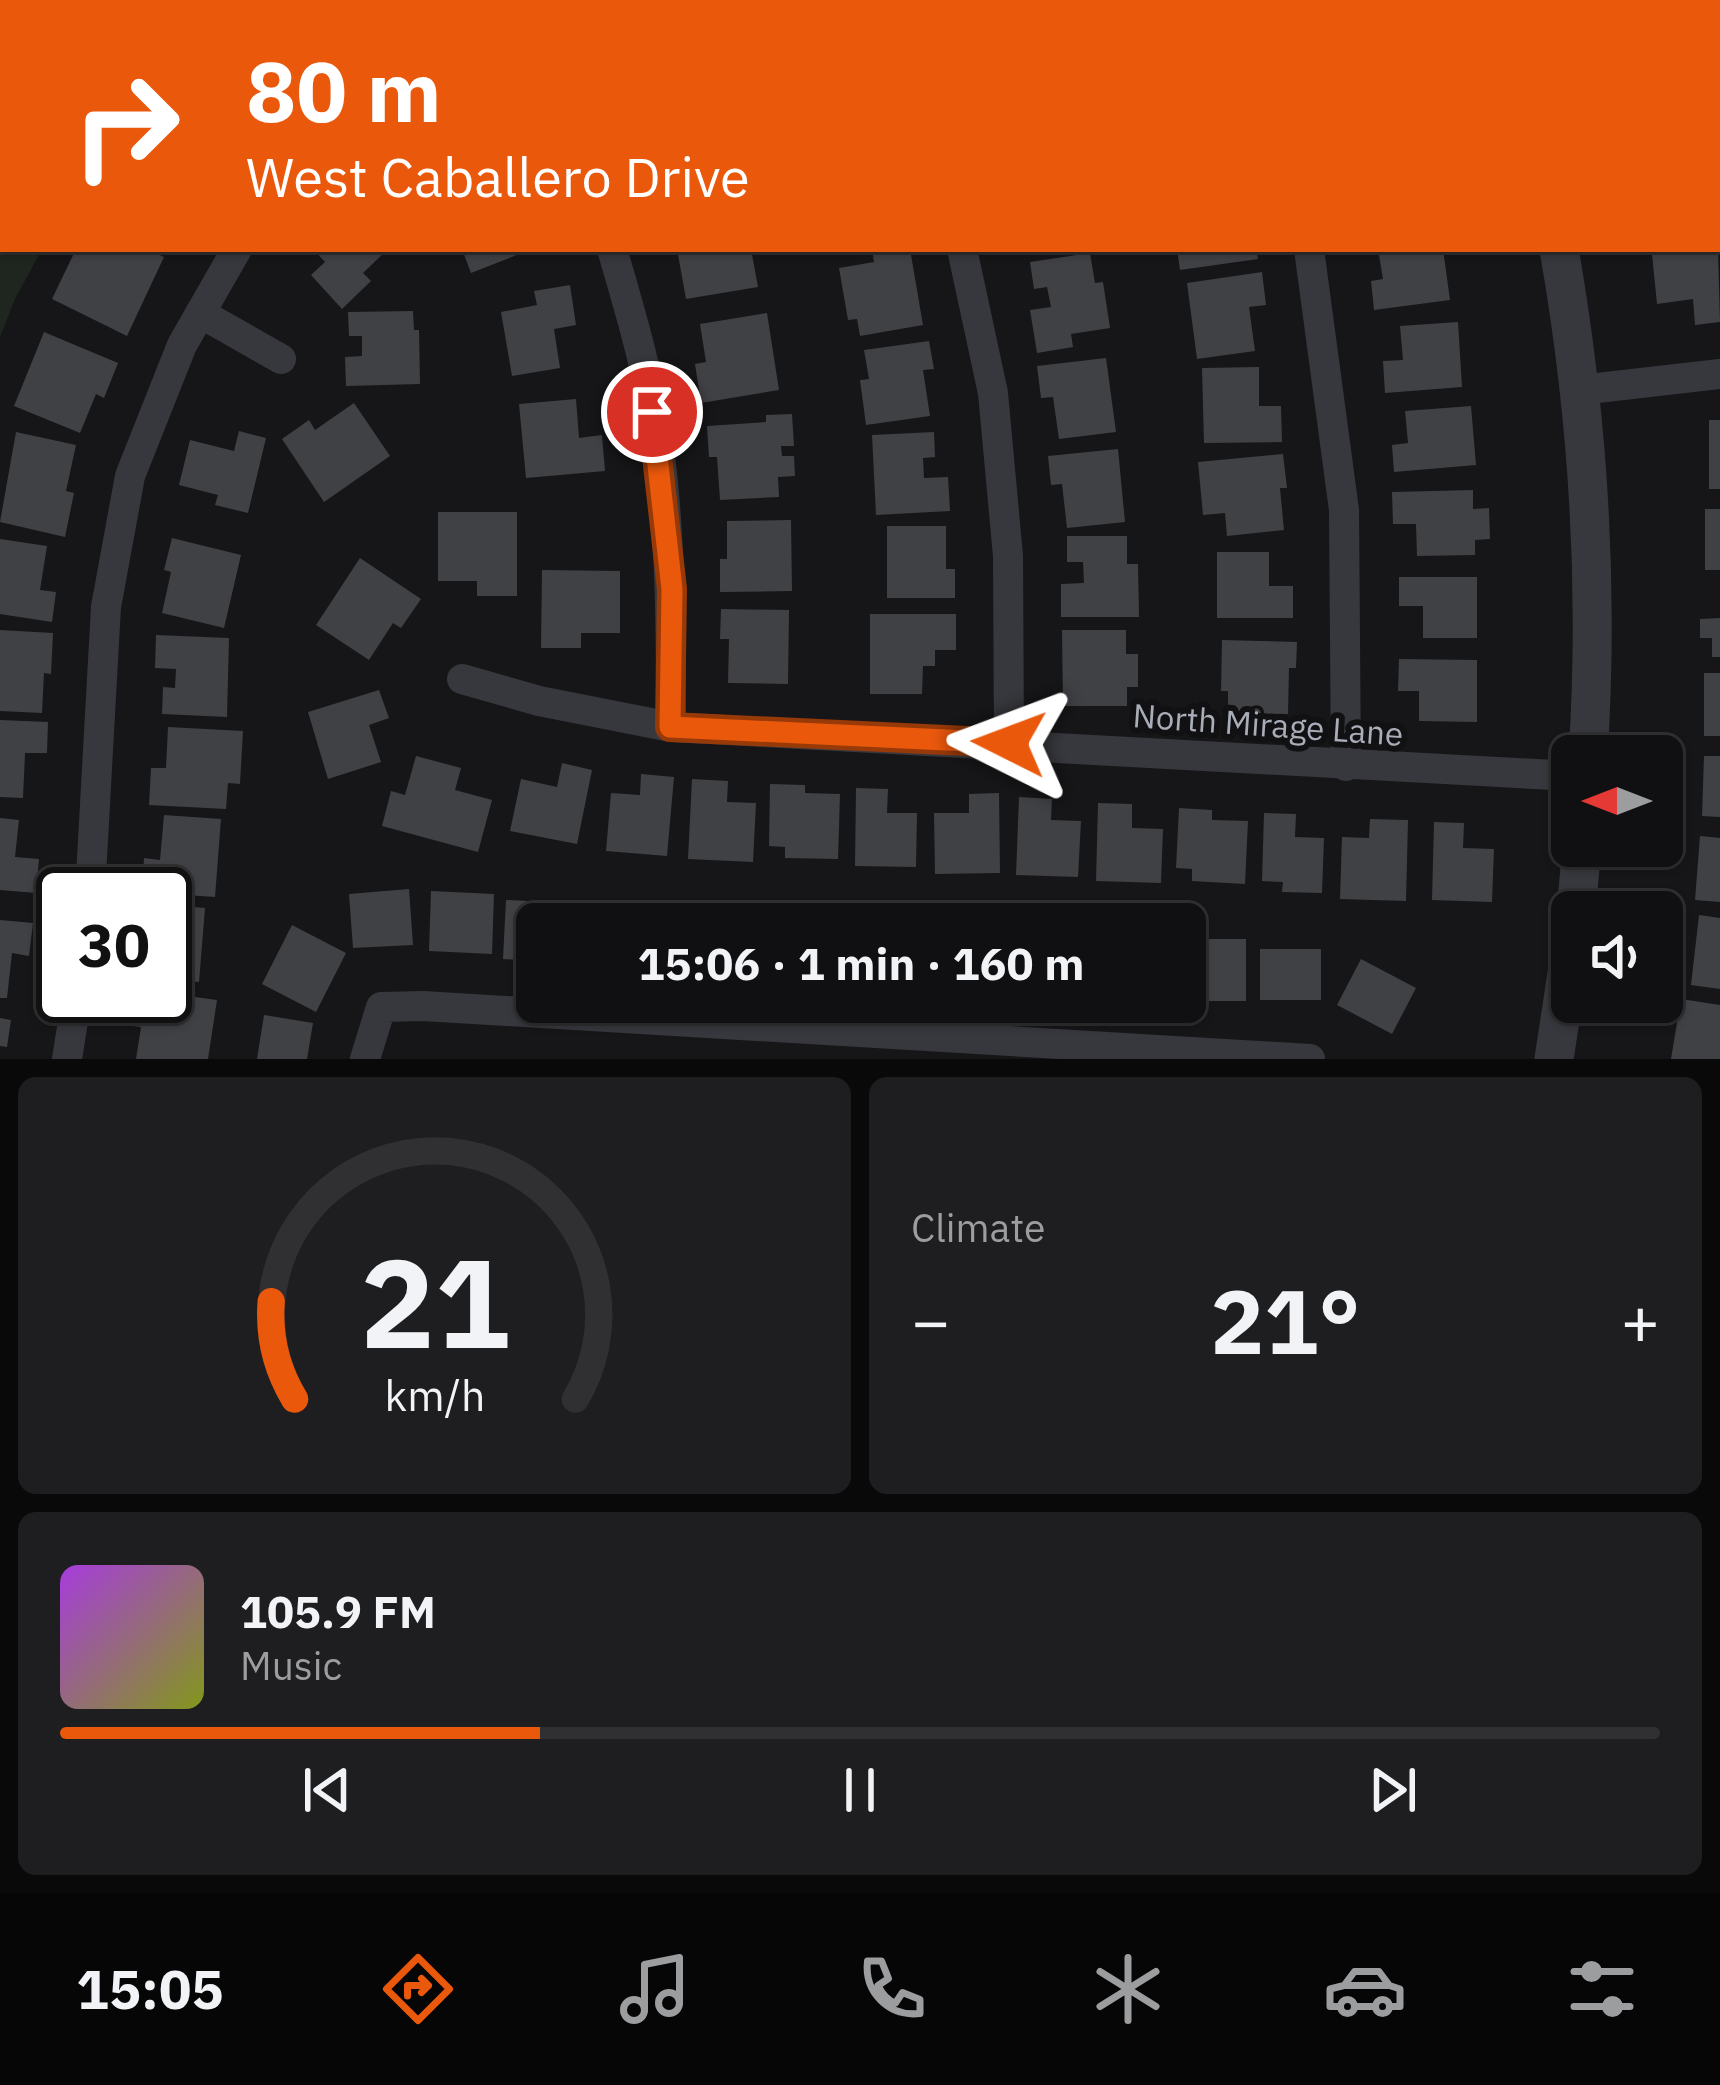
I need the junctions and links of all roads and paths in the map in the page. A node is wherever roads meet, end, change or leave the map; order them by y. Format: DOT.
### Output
graph roads {
  1 [pos="235,252"];
  2 [pos="613,252"];
  3 [pos="963,252"];
  4 [pos="1309,252"];
  5 [pos="1558,252"];
  6 [pos="200,314"];
  7 [pos="280,359"];
  8 [pos="1720,374"];
  9 [pos="1580,390"];
  10 [pos="462,679"];
  11 [pos="670,727"];
  12 [pos="1588,735"];
  13 [pos="1009,743"];
  14 [pos="1346,766"];
  15 [pos="1551,775"];
  16 [pos="92,867"];
  17 [pos="72,1023"];
  18 [pos="1559,1023"];
  19 [pos="832,1045"];
  20 [pos="1091,1052"];
  21 [pos="67,1059"];
  22 [pos="365,1059"];
  23 [pos="1310,1059"];
  24 [pos="1554,1059"];
  1 -- 6 [label="street"];
  2 -- 11 [label="street"];
  3 -- 13 [label="street"];
  4 -- 14 [label="street"];
  5 -- 9 [label="street"];
  6 -- 7 [label="street"];
  6 -- 16 [label="street"];
  8 -- 9 [label="street"];
  9 -- 12 [label="street"];
  10 -- 11 [label="street, North Mirage Lane"];
  11 -- 13 [label="street, North Mirage Lane"];
  13 -- 14 [label="street, North Mirage Lane"];
  14 -- 15 [label="street, North Mirage Lane"];
  17 -- 21 [label="street"];
  18 -- 24 [label="street"];
  19 -- 20 [label="street"];
  19 -- 22 [label="street"];
  20 -- 23 [label="street"];
}
